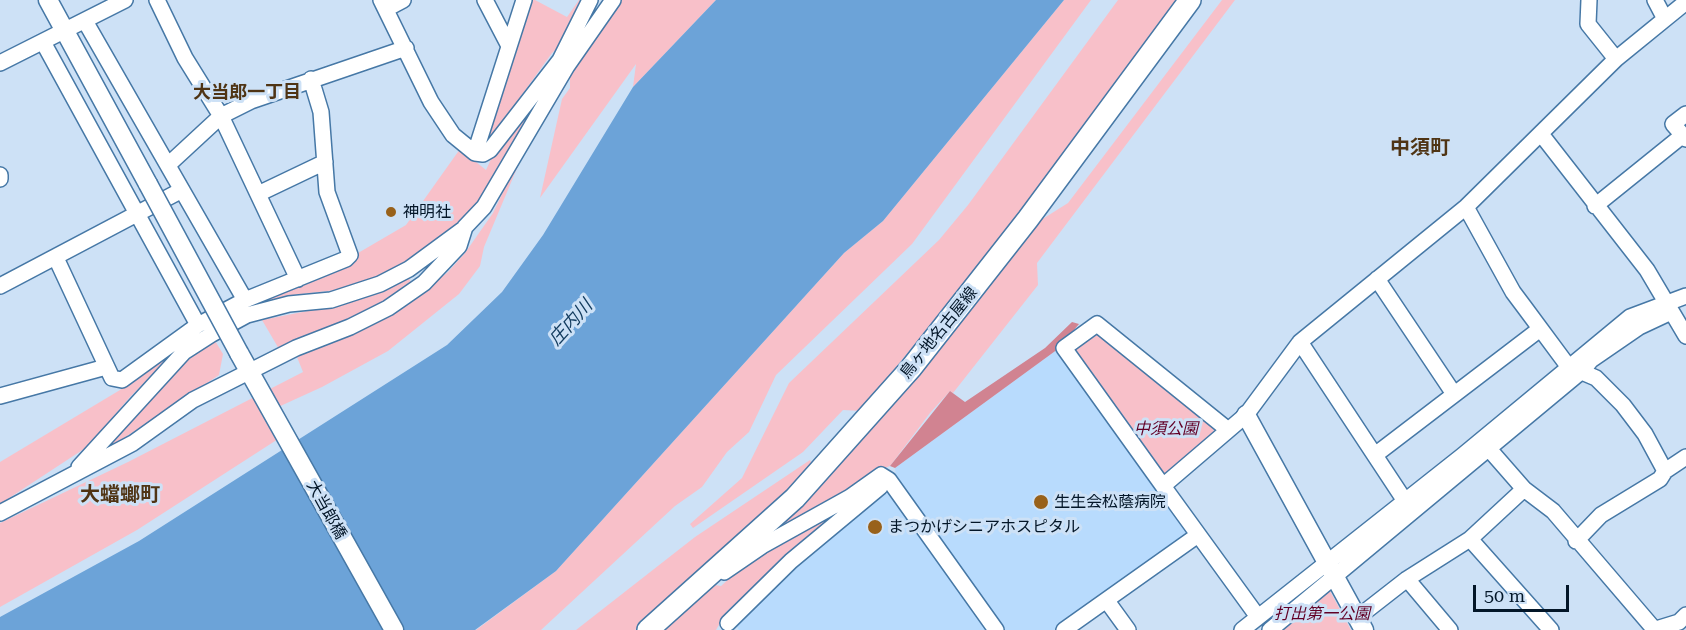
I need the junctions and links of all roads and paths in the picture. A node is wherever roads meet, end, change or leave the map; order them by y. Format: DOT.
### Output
graph roads {
  1 [pos="48,0"];
  2 [pos="125,0"];
  3 [pos="157,0"];
  4 [pos="403,0"];
  5 [pos="485,0"];
  6 [pos="524,0"];
  7 [pos="590,0"];
  8 [pos="613,0"];
  9 [pos="1190,0"];
  10 [pos="1589,0"];
  11 [pos="1655,0"];
  12 [pos="1686,2"];
  13 [pos="384,5"];
  14 [pos="1665,19"];
  15 [pos="85,21"];
  16 [pos="65,31"];
  17 [pos="43,42"];
  18 [pos="508,44"];
  19 [pos="406,48"];
  20 [pos="1616,59"];
  21 [pos="0,63"];
  22 [pos="564,63"];
  23 [pos="311,79"];
  24 [pos="1686,114"];
  25 [pos="221,116"];
  26 [pos="1541,134"];
  27 [pos="1684,137"];
  28 [pos="476,153"];
  29 [pos="325,162"];
  30 [pos="168,165"];
  31 [pos="182,190"];
  32 [pos="258,194"];
  33 [pos="1595,206"];
  34 [pos="1466,207"];
  35 [pos="138,215"];
  36 [pos="465,227"];
  37 [pos="56,258"];
  38 [pos="298,279"];
  39 [pos="1377,279"];
  40 [pos="0,286"];
  41 [pos="1686,296"];
  42 [pos="245,300"];
  43 [pos="1668,308"];
  44 [pos="198,325"];
  45 [pos="1540,329"];
  46 [pos="1686,336"];
  47 [pos="1300,342"];
  48 [pos="106,367"];
  49 [pos="1576,368"];
  50 [pos="249,372"];
  51 [pos="1454,394"];
  52 [pos="0,396"];
  53 [pos="1246,415"];
  54 [pos="1227,429"];
  55 [pos="1489,449"];
  56 [pos="1375,455"];
  57 [pos="1684,464"];
  58 [pos="1665,471"];
  59 [pos="70,476"];
  60 [pos="889,480"];
  61 [pos="1163,486"];
  62 [pos="1524,489"];
  63 [pos="1405,501"];
  64 [pos="0,513"];
  65 [pos="1198,535"];
  66 [pos="1470,539"];
  67 [pos="1576,541"];
  68 [pos="716,568"];
  69 [pos="1331,570"];
  70 [pos="1407,579"];
  71 [pos="1107,601"];
  72 [pos="1258,617"];
  73 [pos="1683,622"];
  74 [pos="1360,624"];
  75 [pos="655,627"];
  76 [pos="727,628"];
  77 [pos="394,630"];
  78 [pos="996,630"];
  79 [pos="1065,630"];
  80 [pos="1128,630"];
  81 [pos="1242,630"];
  82 [pos="1270,630"];
  83 [pos="1450,630"];
  84 [pos="1551,630"];
  85 [pos="1653,630"];
  1 -- 16 [label="street, 大当郎橋"];
  2 -- 15 [label="street"];
  3 -- 25 [label="street"];
  4 -- 13 [label="street"];
  5 -- 18 [label="street"];
  6 -- 18 [label="street"];
  7 -- 22 [label="street"];
  8 -- 22 [label="street"];
  9 -- 68 [label="main road, 鳥ヶ地名古屋線"];
  10 -- 20 [label="street"];
  11 -- 14 [label="street"];
  12 -- 14 [label="street"];
  13 -- 19 [label="street"];
  14 -- 20 [label="street"];
  15 -- 16 [label="street"];
  15 -- 30 [label="street"];
  16 -- 17 [label="street"];
  16 -- 50 [label="street, 大当郎橋, bridge"];
  17 -- 21 [label="street"];
  17 -- 35 [label="street"];
  18 -- 28 [label="street"];
  19 -- 23 [label="street"];
  19 -- 28 [label="street"];
  20 -- 26 [label="street"];
  22 -- 28 [label="street"];
  22 -- 36 [label="street"];
  23 -- 25 [label="street"];
  23 -- 29 [label="street"];
  24 -- 27 [label="street"];
  25 -- 30 [label="street"];
  25 -- 32 [label="street"];
  26 -- 33 [label="street"];
  26 -- 34 [label="street"];
  27 -- 33 [label="street"];
  29 -- 32 [label="street"];
  29 -- 38 [label="street"];
  30 -- 31 [label="street"];
  31 -- 35 [label="street"];
  31 -- 42 [label="street"];
  32 -- 38 [label="street"];
  33 -- 43 [label="street"];
  34 -- 39 [label="street"];
  34 -- 45 [label="street"];
  35 -- 37 [label="street"];
  35 -- 44 [label="street"];
  36 -- 50 [label="street"];
  36 -- 59 [label="street"];
  37 -- 40 [label="street"];
  37 -- 48 [label="street"];
  38 -- 42 [label="street"];
  39 -- 47 [label="street"];
  39 -- 51 [label="street"];
  41 -- 43 [label="street"];
  42 -- 44 [label="street"];
  43 -- 46 [label="street"];
  43 -- 49 [label="street"];
  44 -- 48 [label="street"];
  45 -- 49 [label="street"];
  45 -- 51 [label="street"];
  47 -- 53 [label="street"];
  47 -- 56 [label="street"];
  48 -- 52 [label="street"];
  49 -- 55 [label="street"];
  49 -- 58 [label="street"];
  49 -- 63 [label="street"];
  50 -- 59 [label="street"];
  50 -- 77 [label="street, 大当郎橋"];
  51 -- 56 [label="street"];
  53 -- 54 [label="street"];
  53 -- 69 [label="street"];
  54 -- 61 [label="street"];
  54 -- 61 [label="street"];
  55 -- 62 [label="street"];
  55 -- 69 [label="street"];
  56 -- 63 [label="street"];
  57 -- 58 [label="street"];
  58 -- 67 [label="street"];
  59 -- 64 [label="street"];
  60 -- 68 [label="street"];
  60 -- 76 [label="street"];
  60 -- 78 [label="street"];
  61 -- 65 [label="street"];
  62 -- 66 [label="street"];
  62 -- 67 [label="street"];
  63 -- 69 [label="street"];
  65 -- 71 [label="street"];
  65 -- 72 [label="street"];
  66 -- 70 [label="street"];
  66 -- 84 [label="street"];
  67 -- 85 [label="street"];
  68 -- 75 [label="main road, 鳥ヶ地名古屋線"];
  69 -- 72 [label="street"];
  69 -- 74 [label="street"];
  69 -- 82 [label="street"];
  70 -- 74 [label="street"];
  70 -- 83 [label="street"];
  71 -- 79 [label="street"];
  71 -- 80 [label="street"];
  72 -- 81 [label="street"];
  73 -- 85 [label="street"];
}
